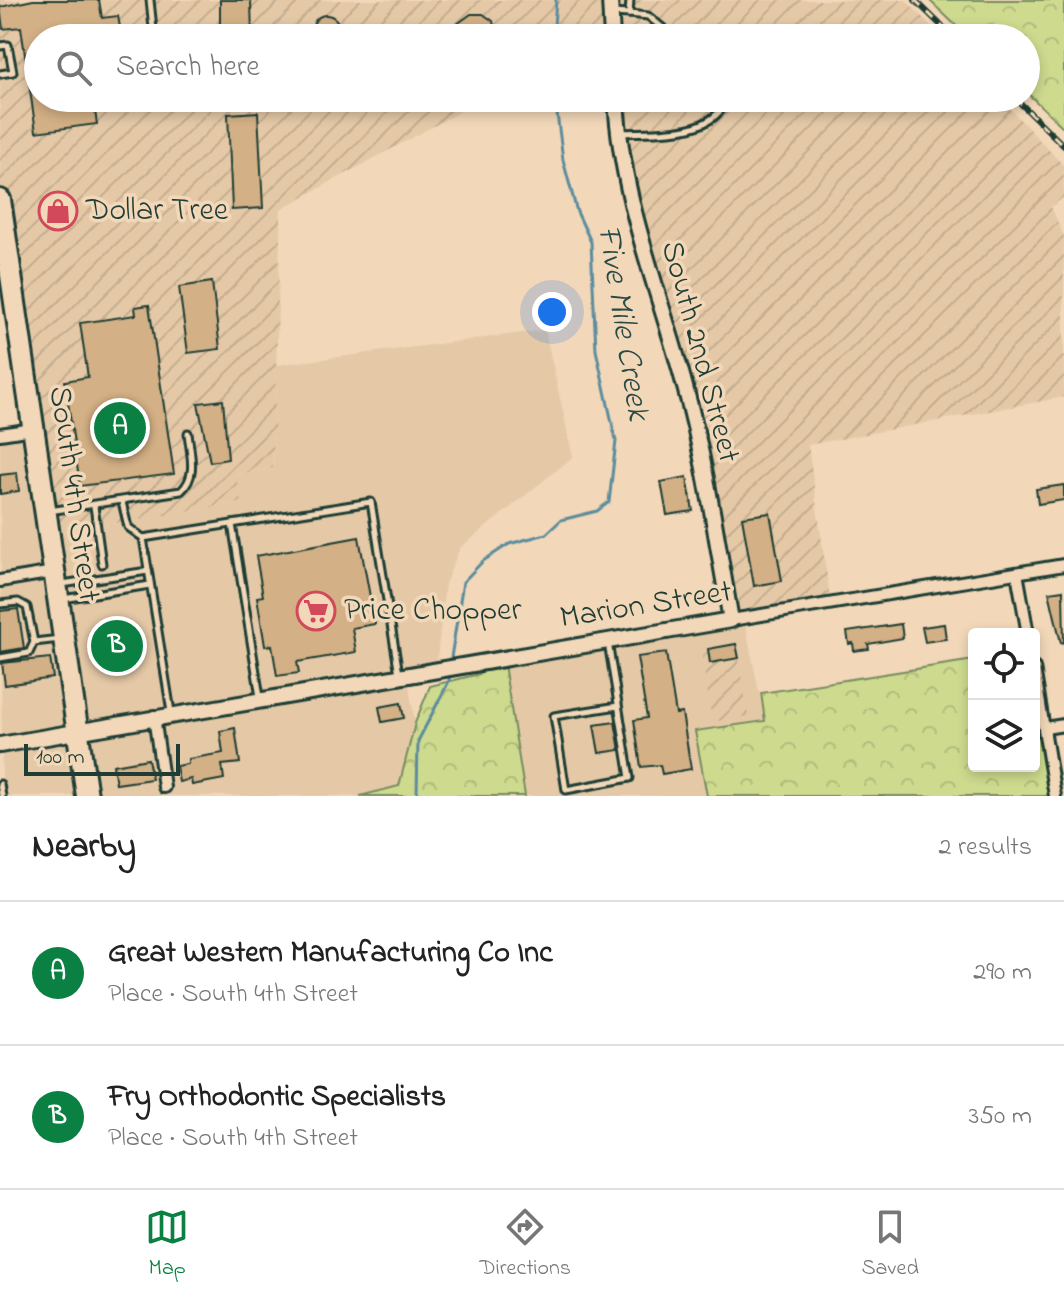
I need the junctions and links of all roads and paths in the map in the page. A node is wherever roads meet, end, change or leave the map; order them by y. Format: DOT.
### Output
graph roads {
  1 [pos="150,0"];
  2 [pos="630,0"];
  3 [pos="611,7"];
  4 [pos="629,14"];
  5 [pos="153,24"];
  6 [pos="658,24"];
  7 [pos="0,46"];
  8 [pos="0,74"];
  9 [pos="617,112"];
  10 [pos="720,112"];
  11 [pos="618,133"];
  12 [pos="0,200"];
  13 [pos="5,270"];
  14 [pos="33,429"];
  15 [pos="188,433"];
  16 [pos="0,434"];
  17 [pos="122,502"];
  18 [pos="94,506"];
  19 [pos="46,512"];
  20 [pos="232,524"];
  21 [pos="143,538"];
  22 [pos="102,564"];
  23 [pos="1062,568"];
  24 [pos="148,571"];
  25 [pos="1017,573"];
  26 [pos="0,581"];
  27 [pos="56,585"];
  28 [pos="150,585"];
  29 [pos="0,604"];
  30 [pos="731,620"];
  31 [pos="1027,628"];
  32 [pos="64,639"];
  33 [pos="608,641"];
  34 [pos="34,642"];
  35 [pos="0,658"];
  36 [pos="400,675"];
  37 [pos="260,698"];
  38 [pos="1040,700"];
  39 [pos="618,706"];
  40 [pos="171,713"];
  41 [pos="154,716"];
  42 [pos="1064,725"];
  43 [pos="1045,728"];
  44 [pos="77,730"];
  45 [pos="0,745"];
  46 [pos="0,784"];
  47 [pos="167,791"];
  48 [pos="2,796"];
  49 [pos="87,796"];
  50 [pos="1055,796"];
  1 -- 5 [label="lane"];
  2 -- 4 [label="lane"];
  3 -- 4 [label="lane"];
  4 -- 6 [label="lane"];
  7 -- 8 [label="lane"];
  9 -- 11 [label="street, South 2nd Street"];
  10 -- 11 [label="lane"];
  11 -- 30 [label="street, South 2nd Street"];
  12 -- 13 [label="highway, South 4th Street"];
  13 -- 14 [label="highway, South 4th Street"];
  14 -- 16 [label="street"];
  14 -- 19 [label="highway, South 4th Street"];
  15 -- 17 [label="lane"];
  17 -- 18 [label="lane"];
  17 -- 21 [label="lane"];
  18 -- 19 [label="lane"];
  18 -- 22 [label="lane"];
  19 -- 27 [label="highway, South 4th Street"];
  20 -- 21 [label="lane"];
  20 -- 36 [label="lane"];
  20 -- 37 [label="lane"];
  21 -- 24 [label="lane"];
  23 -- 25 [label="street, Marion Street"];
  24 -- 27 [label="lane"];
  24 -- 28 [label="lane"];
  25 -- 30 [label="street, Marion Street"];
  25 -- 31 [label="street"];
  26 -- 27 [label="street"];
  27 -- 28 [label="lane"];
  27 -- 32 [label="highway, South 4th Street"];
  28 -- 40 [label="lane"];
  29 -- 34 [label="lane"];
  30 -- 33 [label="street, Marion Street"];
  32 -- 34 [label="lane"];
  32 -- 44 [label="highway, South 4th Street"];
  33 -- 36 [label="street, Marion Street"];
  33 -- 39 [label="lane"];
  34 -- 35 [label="lane"];
  36 -- 37 [label="street, Marion Street"];
  37 -- 40 [label="street, Marion Street"];
  38 -- 43 [label="street"];
  39 -- 39 [label="lane"];
  40 -- 41 [label="street, Marion Street"];
  41 -- 44 [label="street, Marion Street"];
  41 -- 47 [label="street"];
  42 -- 43 [label="street"];
  43 -- 50 [label="street"];
  44 -- 45 [label="street, Marion Street"];
  44 -- 49 [label="highway, South 4th Street"];
  46 -- 48 [label="lane"];
}
